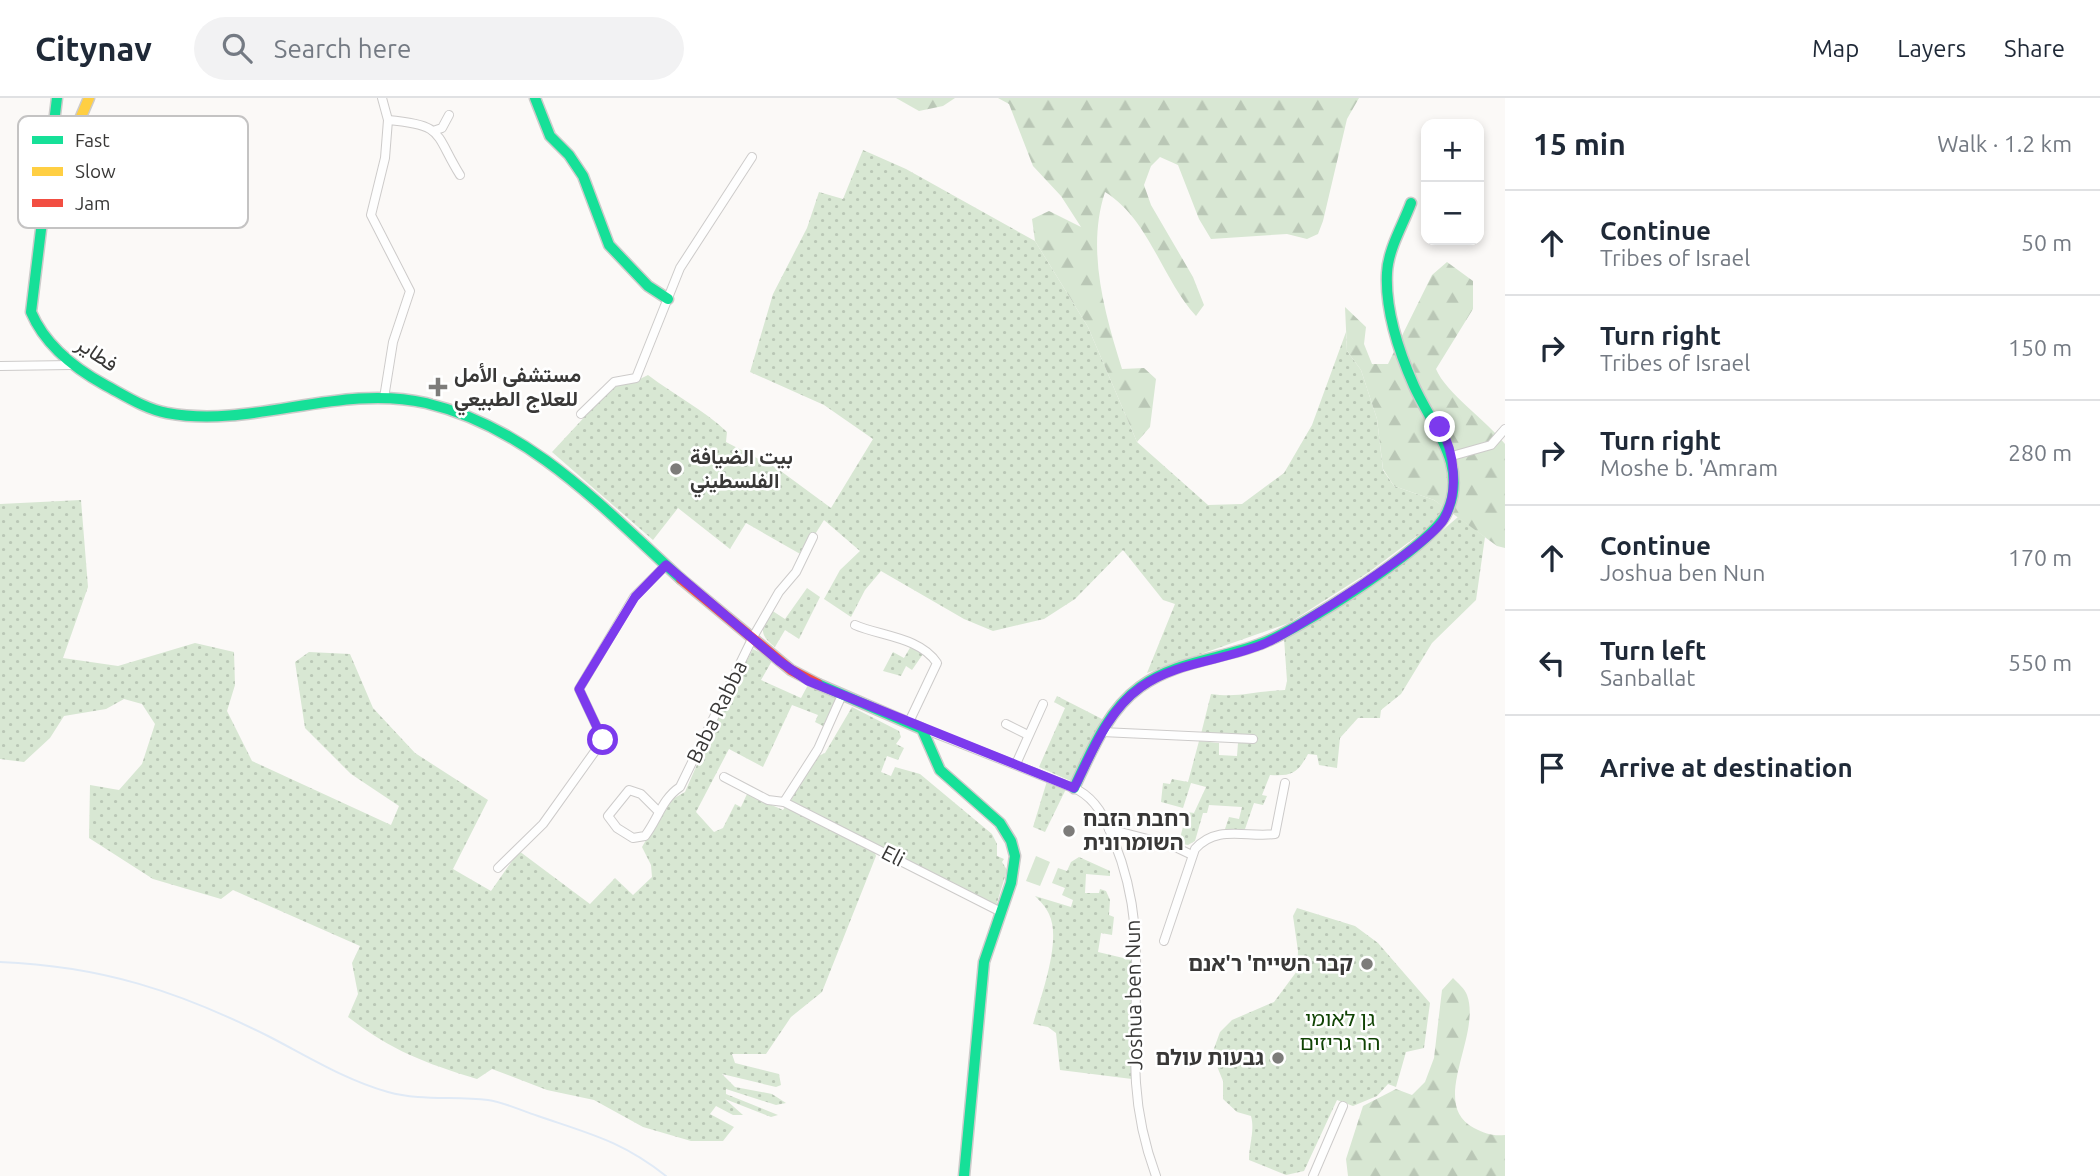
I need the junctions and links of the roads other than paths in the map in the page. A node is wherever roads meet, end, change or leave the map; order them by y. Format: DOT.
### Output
graph roads {
  1 [pos="57,98"];
  2 [pos="89,98"];
  3 [pos="382,98"];
  4 [pos="535,98"];
  5 [pos="449,115"];
  6 [pos="55,116"];
  7 [pos="81,116"];
  8 [pos="388,120"];
  9 [pos="433,131"];
  10 [pos="752,157"];
  11 [pos="460,174"];
  12 [pos="1411,203"];
  13 [pos="42,228"];
  14 [pos="668,299"];
  15 [pos="72,365"];
  16 [pos="0,366"];
  17 [pos="384,398"];
  18 [pos="581,414"];
  19 [pos="1505,429"];
  20 [pos="1451,456"];
  21 [pos="813,537"];
  22 [pos="666,565"];
  23 [pos="855,625"];
  24 [pos="753,637"];
  25 [pos="842,695"];
  26 [pos="1043,704"];
  27 [pos="914,724"];
  28 [pos="1006,724"];
  29 [pos="1102,732"];
  30 [pos="1028,736"];
  31 [pos="1253,739"];
  32 [pos="1016,764"];
  33 [pos="724,777"];
  34 [pos="1285,783"];
  35 [pos="1074,788"];
  36 [pos="784,802"];
  37 [pos="659,812"];
  38 [pos="1109,829"];
  39 [pos="1192,855"];
  40 [pos="498,868"];
  41 [pos="1001,912"];
  42 [pos="1164,940"];
  43 [pos="1343,1105"];
  44 [pos="964,1176"];
  45 [pos="1156,1176"];
  46 [pos="1313,1176"];
  1 -- 6 [label="street, فطاير"];
  2 -- 7 [label="street"];
  3 -- 8 [label="street"];
  4 -- 14 [label="street"];
  5 -- 9 [label="street"];
  8 -- 9 [label="street"];
  8 -- 17 [label="street"];
  9 -- 11 [label="street"];
  10 -- 14 [label="street"];
  12 -- 20 [label="street"];
  13 -- 15 [label="street, فطاير"];
  14 -- 18 [label="street"];
  15 -- 16 [label="street"];
  15 -- 17 [label="street, فطاير"];
  17 -- 22 [label="street, فطاير"];
  19 -- 20 [label="street"];
  20 -- 29 [label="street"];
  21 -- 24 [label="street, Baba Rabba"];
  22 -- 24 [label="street, فطاير"];
  22 -- 40 [label="street"];
  23 -- 27 [label="street"];
  24 -- 25 [label="street, فطاير"];
  24 -- 37 [label="street, Baba Rabba"];
  25 -- 27 [label="street, فطاير"];
  25 -- 36 [label="street"];
  26 -- 30 [label="street"];
  27 -- 32 [label="street, Joshua ben Nun"];
  27 -- 41 [label="street"];
  28 -- 30 [label="street"];
  29 -- 31 [label="street"];
  29 -- 35 [label="street"];
  30 -- 32 [label="street"];
  32 -- 35 [label="street, Joshua ben Nun"];
  33 -- 36 [label="street, Eli"];
  34 -- 39 [label="street"];
  35 -- 38 [label="street, Joshua ben Nun"];
  36 -- 41 [label="street, Eli"];
  37 -- 37 [label="street, Baba Rabba"];
  38 -- 39 [label="street"];
  38 -- 45 [label="street, Joshua ben Nun"];
  39 -- 42 [label="street"];
  41 -- 44 [label="street"];
  43 -- 46 [label="street"];
}
